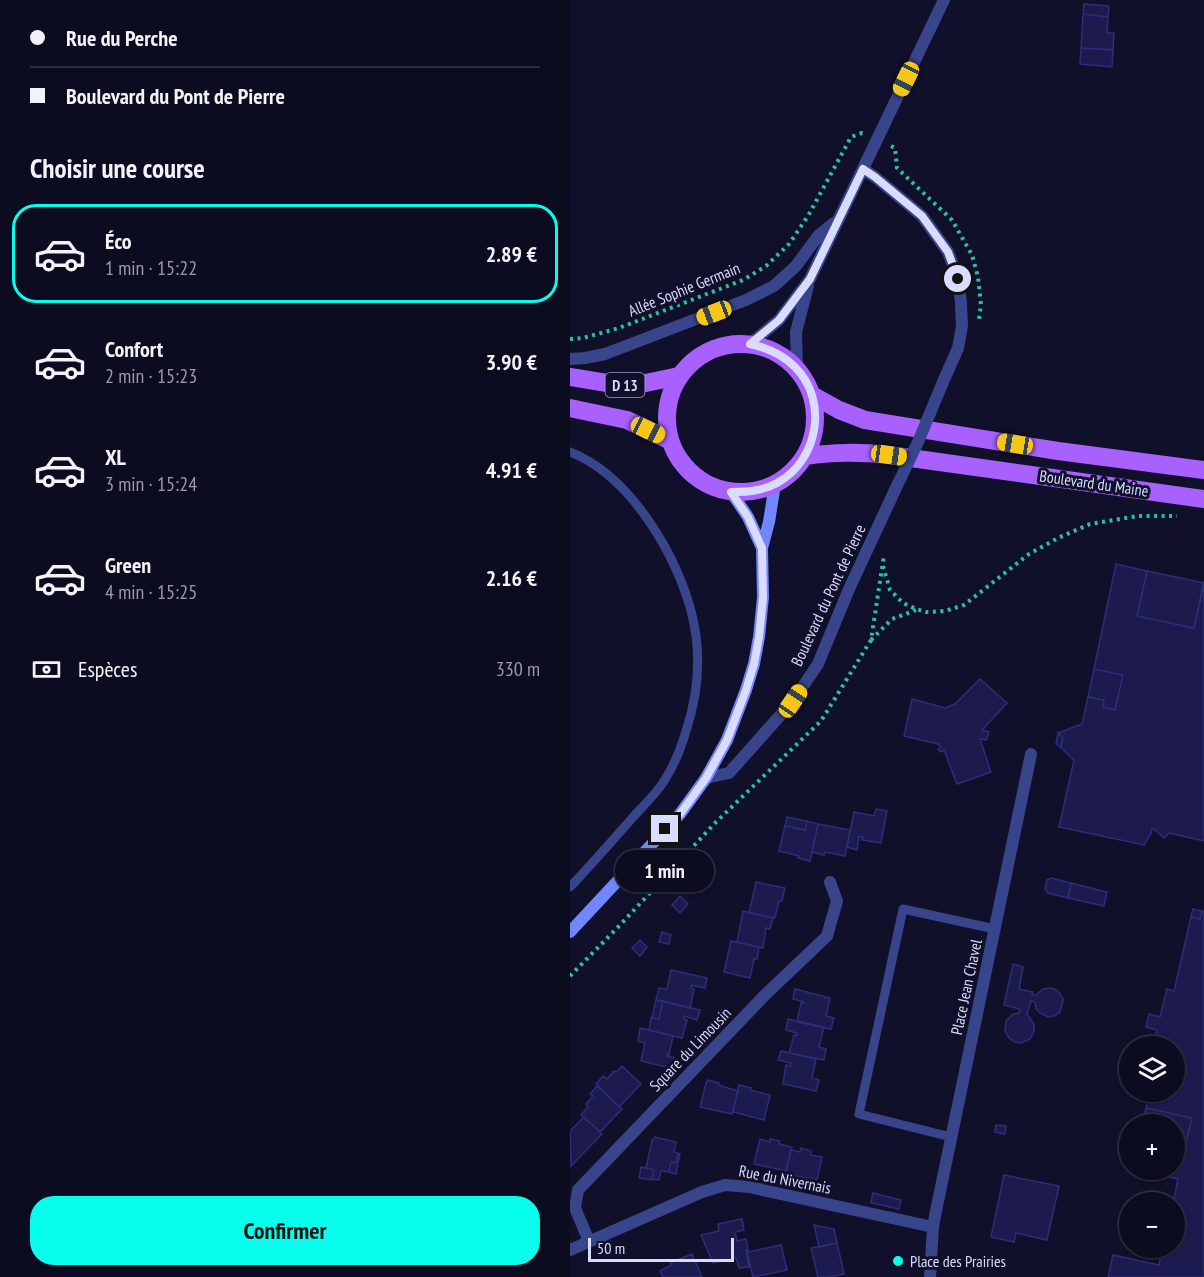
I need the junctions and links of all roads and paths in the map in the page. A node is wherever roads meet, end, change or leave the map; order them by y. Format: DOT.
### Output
graph roads {
  1 [pos="944,0"];
  2 [pos="877,139"];
  3 [pos="863,169"];
  4 [pos="838,220"];
  5 [pos="810,279"];
  6 [pos="570,339"];
  7 [pos="750,344"];
  8 [pos="570,359"];
  9 [pos="797,369"];
  10 [pos="679,376"];
  11 [pos="570,377"];
  12 [pos="812,395"];
  13 [pos="570,408"];
  14 [pos="669,440"];
  15 [pos="570,452"];
  16 [pos="805,456"];
  17 [pos="1204,470"];
  18 [pos="776,484"];
  19 [pos="731,492"];
  20 [pos="1204,498"];
  21 [pos="1184,516"];
  22 [pos="762,548"];
  23 [pos="882,562"];
  24 [pos="916,609"];
  25 [pos="871,640"];
  26 [pos="1031,754"];
  27 [pos="706,778"];
  28 [pos="830,882"];
  29 [pos="570,887"];
  30 [pos="995,929"];
  31 [pos="570,932"];
  32 [pos="951,1137"];
  33 [pos="933,1227"];
  34 [pos="589,1241"];
  35 [pos="570,1250"];
  36 [pos="930,1277"];
  1 -- 2 [label="street"];
  2 -- 3 [label="street"];
  2 -- 6 [label="path, Allée Sophie Germain"];
  3 -- 4 [label="street"];
  3 -- 27 [label="street, Boulevard du Pont de Pierre, bridge"];
  4 -- 5 [label="street"];
  4 -- 8 [label="street"];
  5 -- 7 [label="street"];
  5 -- 9 [label="street"];
  7 -- 9 [label="main road"];
  7 -- 10 [label="main road"];
  9 -- 12 [label="main road"];
  10 -- 11 [label="main road, D 13"];
  10 -- 14 [label="main road"];
  12 -- 16 [label="main road"];
  12 -- 17 [label="main road, Boulevard du Maine"];
  13 -- 14 [label="main road, D 13"];
  14 -- 19 [label="main road"];
  15 -- 29 [label="lane"];
  16 -- 18 [label="main road"];
  16 -- 20 [label="main road, Boulevard du Maine"];
  18 -- 19 [label="main road"];
  18 -- 22 [label="main road"];
  19 -- 22 [label="main road"];
  21 -- 24 [label="path"];
  22 -- 27 [label="main road"];
  23 -- 24 [label="path"];
  24 -- 25 [label="path"];
  26 -- 30 [label="street, Place Jean Chavel"];
  27 -- 31 [label="main road"];
  28 -- 34 [label="street, Square du Limousin"];
  30 -- 32 [label="street, Place Jean Chavel"];
  30 -- 32 [label="lane"];
  32 -- 33 [label="street, Place Jean Chavel"];
  33 -- 34 [label="street, Rue du Nivernais"];
  33 -- 36 [label="street, Place Jean Chavel"];
  34 -- 35 [label="street, Rue du Nivernais"];
}
